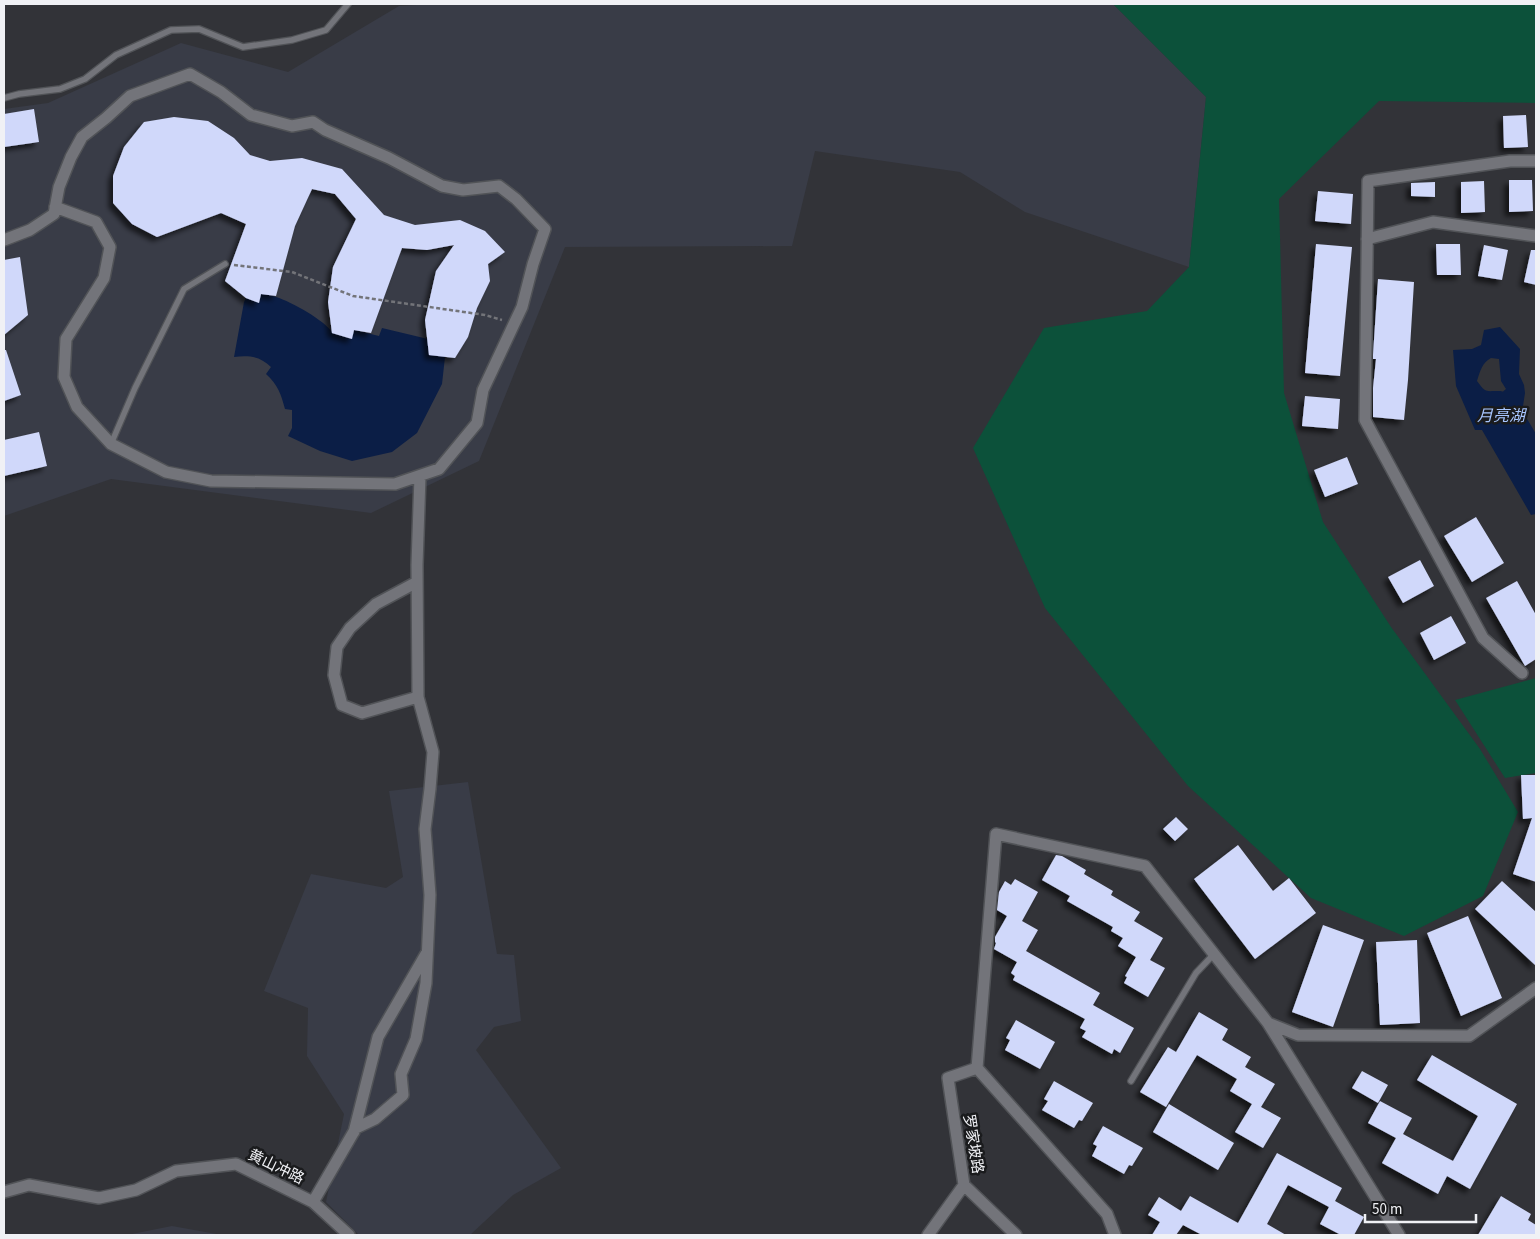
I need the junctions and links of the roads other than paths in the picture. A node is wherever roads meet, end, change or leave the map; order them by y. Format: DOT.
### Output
graph roads {
  1 [pos="348,4"];
  2 [pos="4,98"];
  3 [pos="1536,161"];
  4 [pos="55,207"];
  5 [pos="1536,236"];
  6 [pos="1367,239"];
  7 [pos="4,240"];
  8 [pos="226,264"];
  9 [pos="111,444"];
  10 [pos="420,476"];
  11 [pos="417,582"];
  12 [pos="1522,673"];
  13 [pos="418,697"];
  14 [pos="426,954"];
  15 [pos="1214,954"];
  16 [pos="1536,988"];
  17 [pos="1268,1023"];
  18 [pos="977,1068"];
  19 [pos="1131,1081"];
  20 [pos="356,1128"];
  21 [pos="964,1185"];
  22 [pos="4,1192"];
  23 [pos="313,1202"];
  24 [pos="349,1235"];
  25 [pos="928,1235"];
  26 [pos="1016,1235"];
  27 [pos="1115,1235"];
  28 [pos="1399,1235"];
  1 -- 2 [label="lane"];
  3 -- 6 [label="street"];
  4 -- 7 [label="street"];
  4 -- 9 [label="street"];
  4 -- 10 [label="street"];
  5 -- 6 [label="street"];
  6 -- 12 [label="street"];
  8 -- 9 [label="lane"];
  9 -- 10 [label="street"];
  10 -- 11 [label="street"];
  11 -- 13 [label="street"];
  11 -- 13 [label="street"];
  13 -- 14 [label="street"];
  14 -- 20 [label="street"];
  14 -- 20 [label="street"];
  15 -- 17 [label="street"];
  15 -- 18 [label="street"];
  15 -- 19 [label="lane"];
  16 -- 17 [label="street"];
  17 -- 28 [label="street"];
  18 -- 21 [label="street, 罗家坡路"];
  18 -- 27 [label="street"];
  20 -- 23 [label="street"];
  21 -- 25 [label="street, 罗家坡路"];
  21 -- 26 [label="street"];
  22 -- 23 [label="street, 黄山冲路"];
  23 -- 24 [label="street, 黄山冲路"];
}
